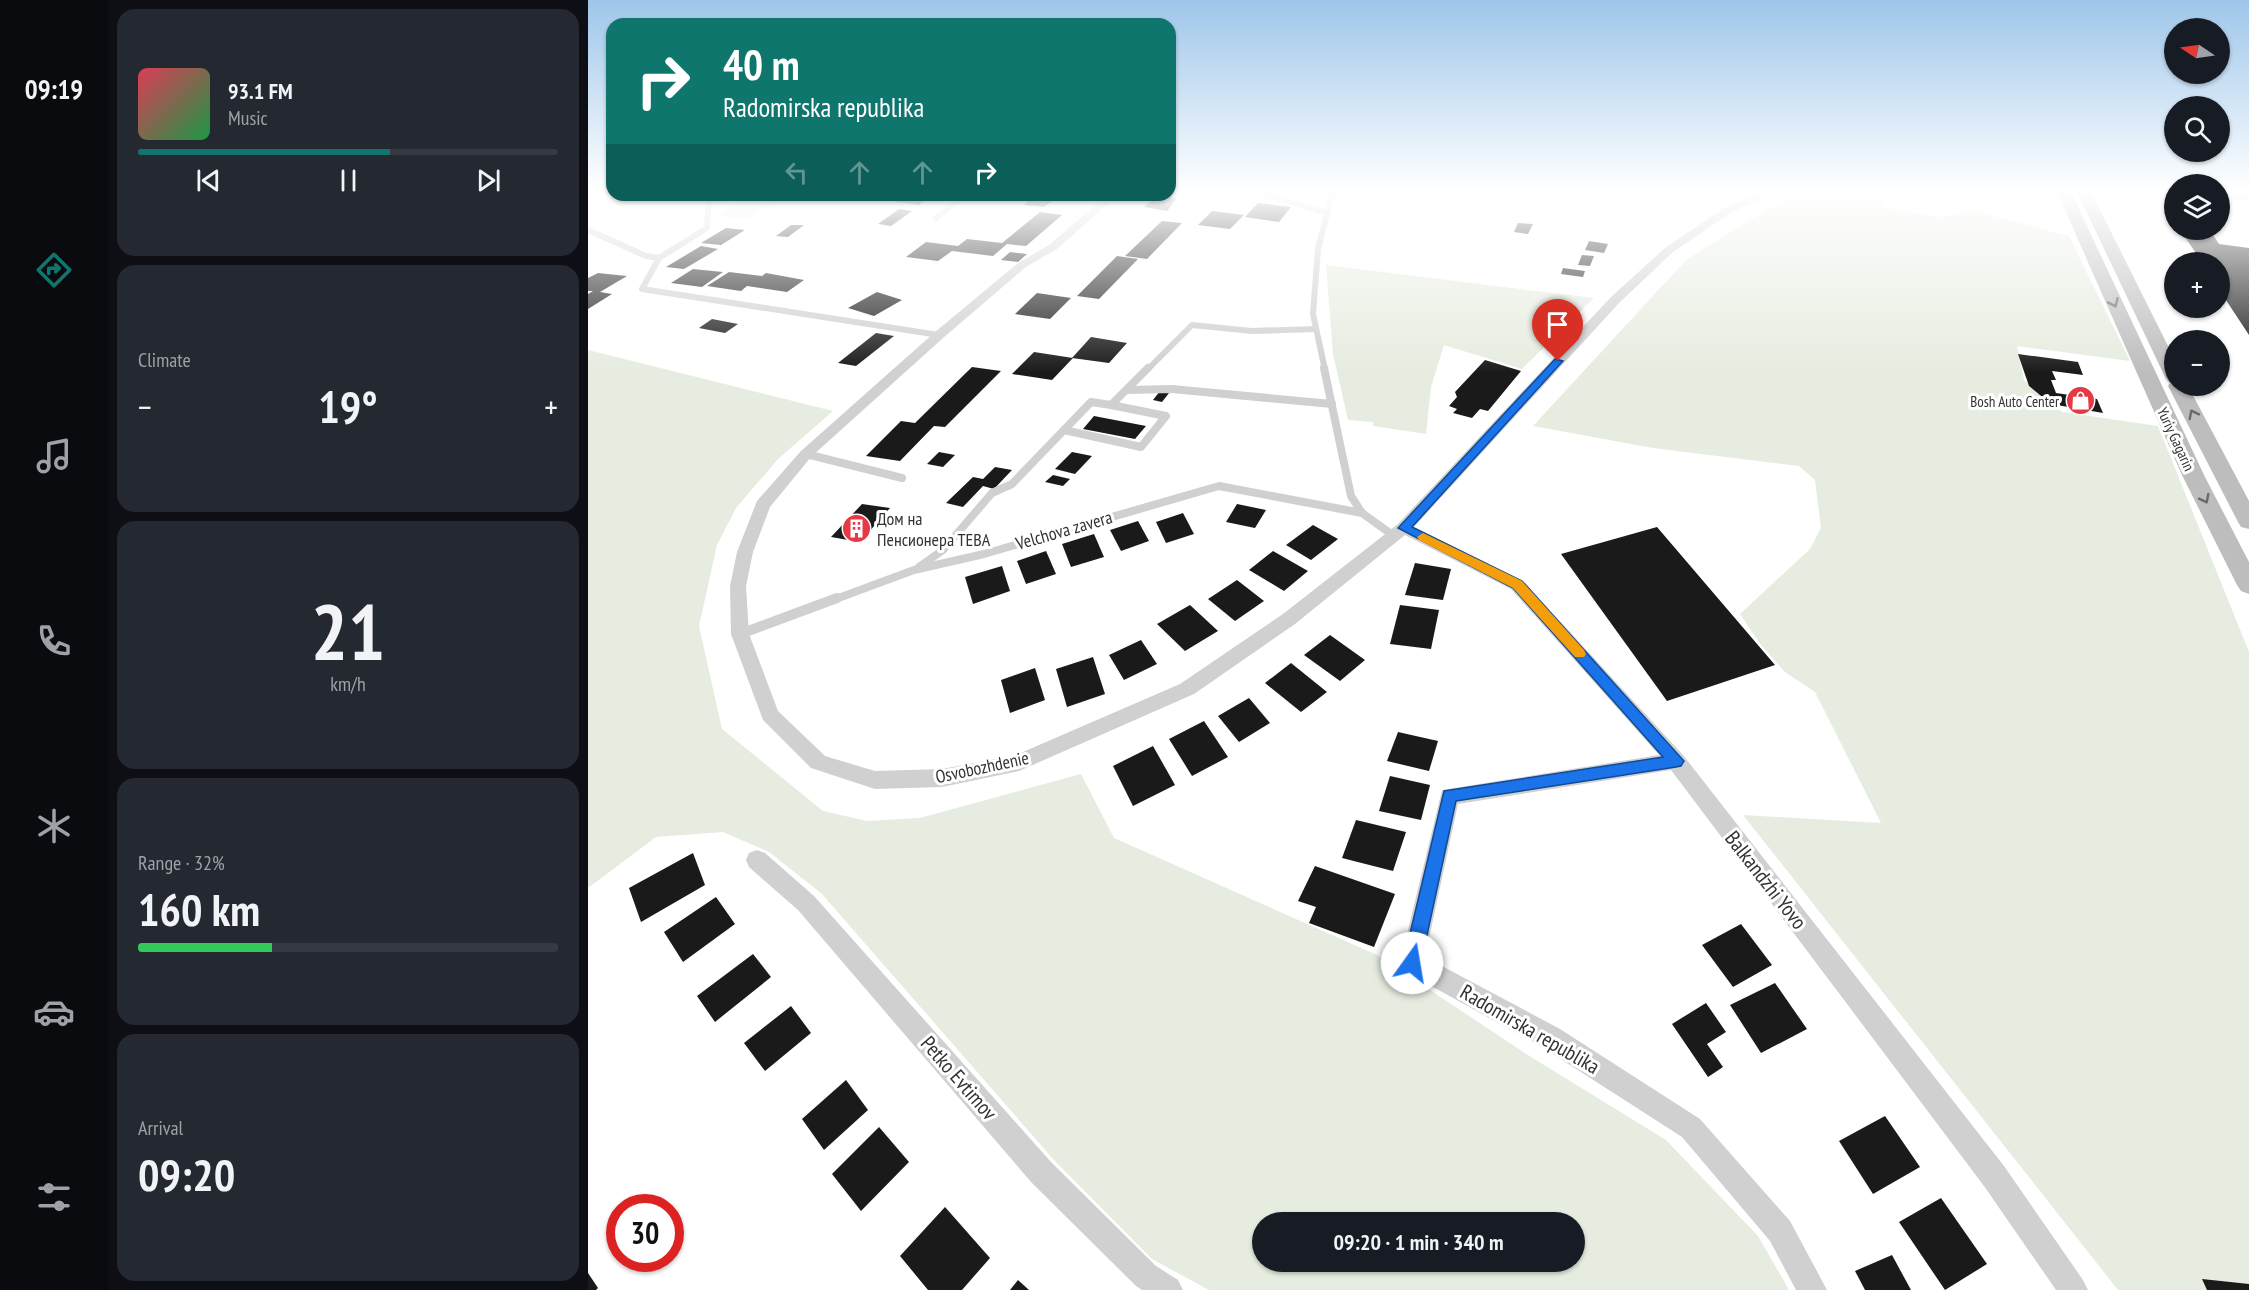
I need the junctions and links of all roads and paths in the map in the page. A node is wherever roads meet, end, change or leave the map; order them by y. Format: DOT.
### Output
graph roads {
  1 [pos="638,252"];
  2 [pos="667,252"];
  3 [pos="1043,252"];
  4 [pos="1318,252"];
  5 [pos="1667,252"];
  6 [pos="2091,252"];
  7 [pos="2113,252"];
  8 [pos="658,258"];
  9 [pos="1316,329"];
  10 [pos="939,335"];
  11 [pos="2164,356"];
  12 [pos="1127,390"];
  13 [pos="2183,396"];
  14 [pos="1332,404"];
  15 [pos="1112,405"];
  16 [pos="1064,430"];
  17 [pos="806,454"];
  18 [pos="902,478"];
  19 [pos="1362,513"];
  20 [pos="2249,522"];
  21 [pos="1399,532"];
  22 [pos="914,570"];
  23 [pos="2249,585"];
  24 [pos="740,634"];
  25 [pos="1676,761"];
  26 [pos="756,860"];
  27 [pos="1168,1290"];
  28 [pos="1812,1290"];
  29 [pos="2073,1290"];
  1 -- 8 [label="lane"];
  2 -- 8 [label="lane"];
  3 -- 10 [label="street, Osvobozhdenie"];
  4 -- 9 [label="lane"];
  5 -- 21 [label="street, Osvobozhdenie"];
  6 -- 23 [label="street, Yuriy Gagarin, one-way"];
  7 -- 11 [label="street, Yuriy Gagarin"];
  8 -- 10 [label="lane"];
  9 -- 12 [label="lane"];
  9 -- 14 [label="lane"];
  10 -- 17 [label="street, Osvobozhdenie"];
  12 -- 14 [label="lane"];
  12 -- 15 [label="lane"];
  20 -- 13 [label="street, Yuriy Gagarin, one-way"];
  14 -- 19 [label="lane"];
  15 -- 16 [label="lane"];
  15 -- 16 [label="lane"];
  16 -- 22 [label="lane"];
  17 -- 18 [label="lane"];
  17 -- 24 [label="street, Osvobozhdenie"];
  19 -- 21 [label="lane"];
  19 -- 22 [label="lane, Velchova zavera"];
  21 -- 24 [label="street, Osvobozhdenie"];
  21 -- 25 [label="street, Balkandzhi Yovo"];
  22 -- 24 [label="lane, Velchova zavera"];
  25 -- 28 [label="street, Radomirska republika"];
  25 -- 29 [label="street, Balkandzhi Yovo"];
  26 -- 27 [label="street, Petko Evtimov"];
}
